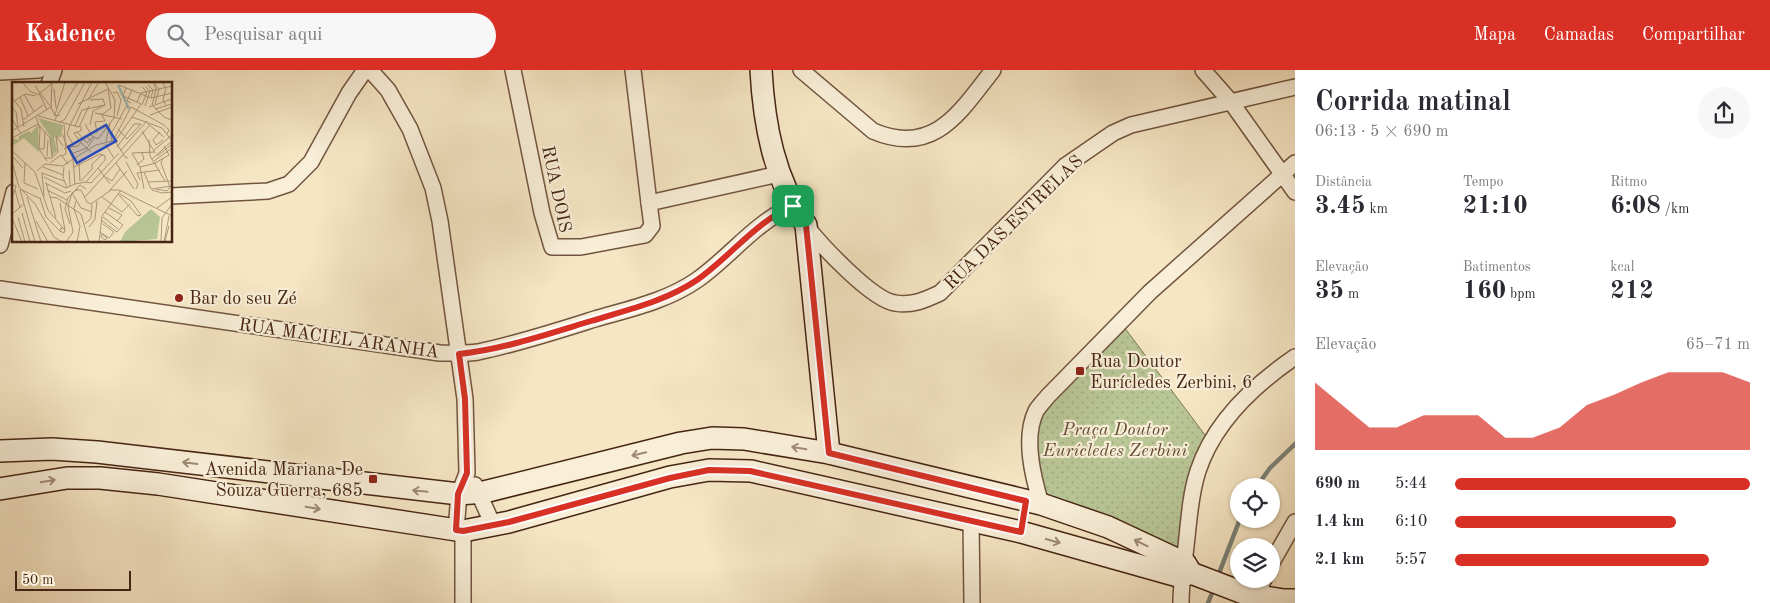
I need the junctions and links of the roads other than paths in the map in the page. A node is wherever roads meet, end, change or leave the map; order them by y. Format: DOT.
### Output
graph roads {
  1 [pos="39,70"];
  2 [pos="54,70"];
  3 [pos="365,70"];
  4 [pos="370,70"];
  5 [pos="513,70"];
  6 [pos="633,70"];
  7 [pos="761,70"];
  8 [pos="801,70"];
  9 [pos="993,70"];
  10 [pos="1203,70"];
  11 [pos="0,72"];
  12 [pos="50,82"];
  13 [pos="1295,87"];
  14 [pos="1231,102"];
  15 [pos="1295,162"];
  16 [pos="1281,173"];
  17 [pos="779,174"];
  18 [pos="1295,192"];
  19 [pos="9,195"];
  20 [pos="172,196"];
  21 [pos="649,203"];
  22 [pos="793,206"];
  23 [pos="806,225"];
  24 [pos="0,245"];
  25 [pos="0,289"];
  26 [pos="459,354"];
  27 [pos="1295,357"];
  28 [pos="0,451"];
  29 [pos="829,453"];
  30 [pos="467,473"];
  31 [pos="0,489"];
  32 [pos="480,493"];
  33 [pos="458,494"];
  34 [pos="1027,514"];
  35 [pos="971,521"];
  36 [pos="1295,522"];
  37 [pos="493,526"];
  38 [pos="459,531"];
  39 [pos="1280,548"];
  40 [pos="1190,573"];
  41 [pos="1254,593"];
  42 [pos="1295,600"];
  43 [pos="463,603"];
  44 [pos="972,603"];
  45 [pos="1180,603"];
  1 -- 11 [label="street"];
  2 -- 12 [label="street"];
  3 -- 20 [label="street"];
  4 -- 26 [label="street"];
  5 -- 21 [label="street, RUA DOIS"];
  6 -- 21 [label="street"];
  7 -- 17 [label="main road, RUA DAS ESTRELAS"];
  8 -- 9 [label="street"];
  10 -- 14 [label="street"];
  13 -- 14 [label="street, RUA DAS ESTRELAS"];
  14 -- 16 [label="street"];
  14 -- 23 [label="street, RUA DAS ESTRELAS"];
  15 -- 16 [label="street"];
  16 -- 18 [label="street"];
  16 -- 34 [label="street"];
  17 -- 21 [label="street"];
  17 -- 22 [label="main road, RUA DAS ESTRELAS"];
  19 -- 24 [label="street"];
  22 -- 23 [label="main road, RUA DAS ESTRELAS"];
  22 -- 26 [label="street, RUA MACIEL ARANHA"];
  23 -- 29 [label="main road"];
  25 -- 26 [label="street, RUA MACIEL ARANHA"];
  26 -- 30 [label="street"];
  27 -- 40 [label="street"];
  33 -- 28 [label="main road, one-way"];
  29 -- 32 [label="main road, one-way"];
  29 -- 34 [label="main road"];
  30 -- 32 [label="street"];
  30 -- 33 [label="street"];
  31 -- 38 [label="main road, one-way"];
  32 -- 33 [label="main road"];
  32 -- 37 [label="street"];
  33 -- 38 [label="street"];
  34 -- 35 [label="main road"];
  34 -- 40 [label="main road, one-way"];
  40 -- 34 [label="main road, one-way"];
  35 -- 37 [label="main road"];
  35 -- 44 [label="street"];
  36 -- 39 [label="street"];
  37 -- 38 [label="main road"];
  38 -- 43 [label="street"];
  40 -- 41 [label="main road"];
  40 -- 45 [label="street"];
  41 -- 42 [label="main road"];
}
